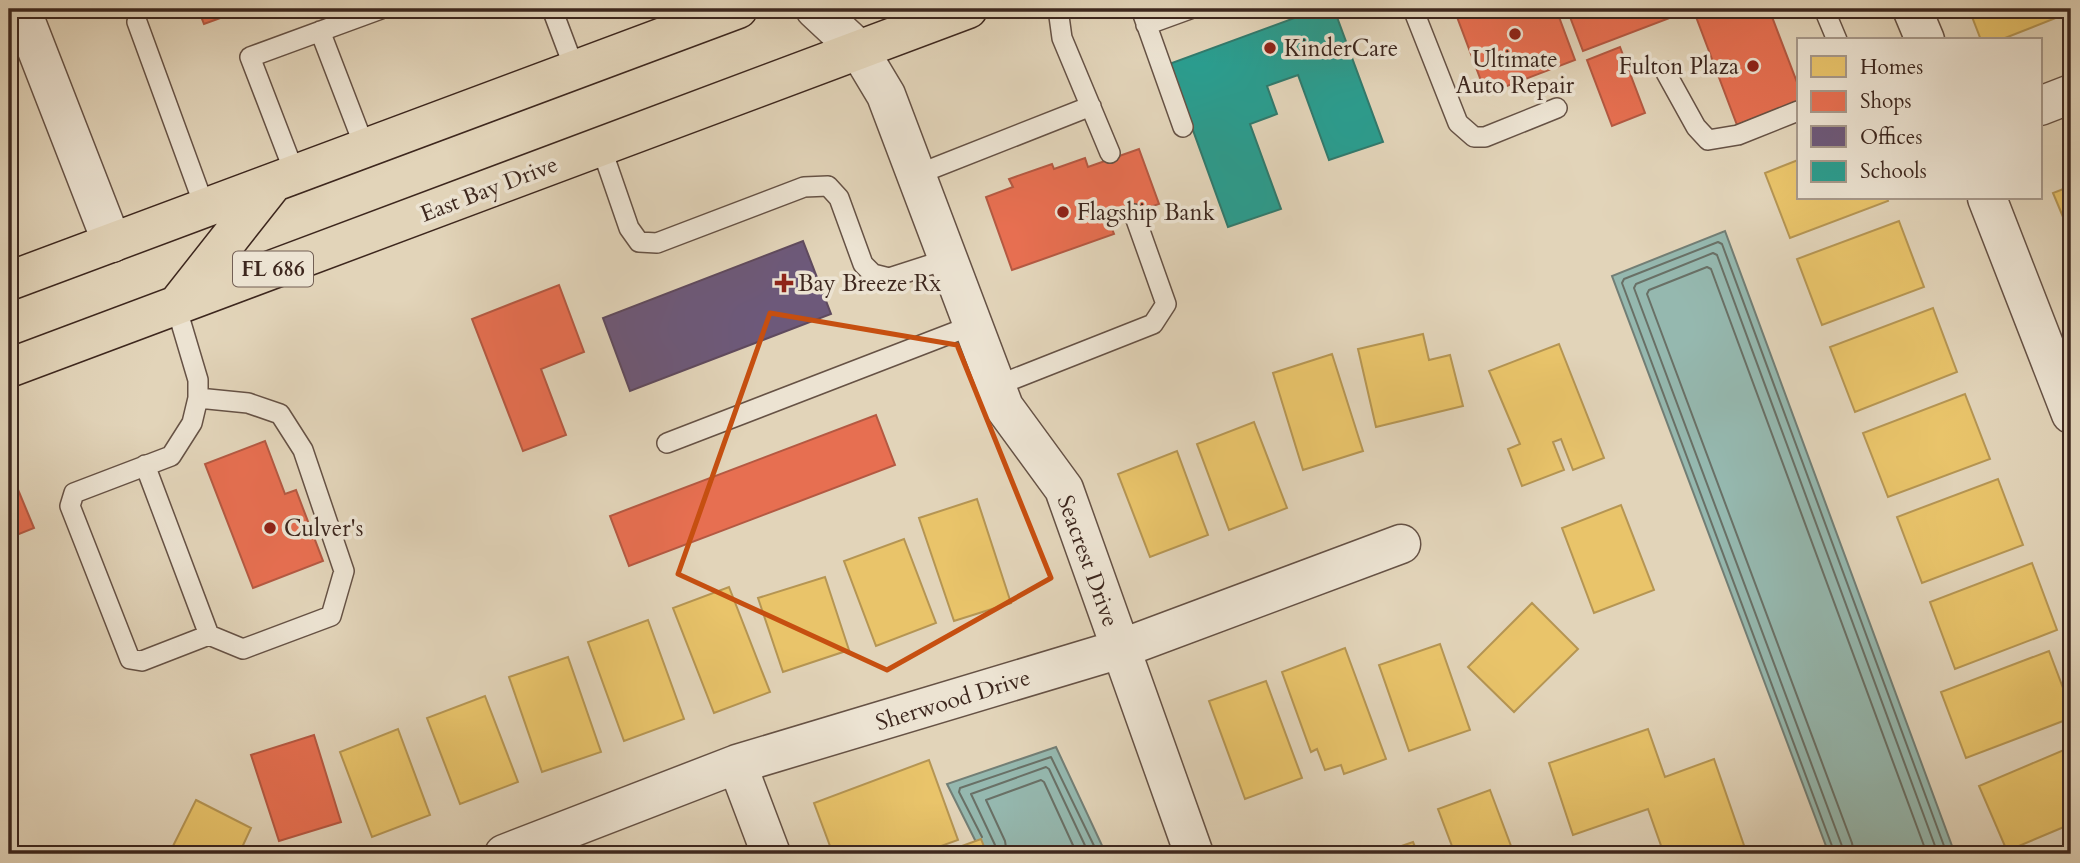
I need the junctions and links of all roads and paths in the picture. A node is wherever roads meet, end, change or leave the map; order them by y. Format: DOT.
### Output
graph roads {
  1 [pos="21,9"];
  2 [pos="381,9"];
  3 [pos="552,9"];
  4 [pos="738,9"];
  5 [pos="816,9"];
  6 [pos="968,9"];
  7 [pos="1058,9"];
  8 [pos="1190,9"];
  9 [pos="1413,9"];
  10 [pos="1824,9"];
  11 [pos="1912,9"];
  12 [pos="1144,17"];
  13 [pos="137,22"];
  14 [pos="320,31"];
  15 [pos="1836,38"];
  16 [pos="1924,38"];
  17 [pos="859,50"];
  18 [pos="575,70"];
  19 [pos="1665,71"];
  20 [pos="2071,94"];
  21 [pos="2042,105"];
  22 [pos="1091,106"];
  23 [pos="1557,107"];
  24 [pos="1797,111"];
  25 [pos="1183,127"];
  26 [pos="601,146"];
  27 [pos="365,148"];
  28 [pos="1110,153"];
  29 [pos="916,175"];
  30 [pos="284,178"];
  31 [pos="1988,200"];
  32 [pos="205,208"];
  33 [pos="1134,214"];
  34 [pos="111,243"];
  35 [pos="948,259"];
  36 [pos="9,281"];
  37 [pos="176,306"];
  38 [pos="973,325"];
  39 [pos="9,368"];
  40 [pos="996,386"];
  41 [pos="198,398"];
  42 [pos="2071,414"];
  43 [pos="667,443"];
  44 [pos="145,465"];
  45 [pos="1401,544"];
  46 [pos="209,635"];
  47 [pos="1120,649"];
  48 [pos="737,764"];
  49 [pos="504,854"];
  50 [pos="771,854"];
  51 [pos="1194,854"];
  1 -- 34 [label="street"];
  2 -- 14 [label="lane"];
  3 -- 18 [label="lane"];
  4 -- 18 [label="main road"];
  5 -- 17 [label="street, Seacrest Drive"];
  6 -- 17 [label="main road, East Bay Drive / FL 686"];
  7 -- 22 [label="lane"];
  8 -- 12 [label="lane"];
  9 -- 23 [label="lane"];
  10 -- 15 [label="lane"];
  11 -- 16 [label="street"];
  12 -- 25 [label="lane"];
  13 -- 32 [label="lane"];
  14 -- 27 [label="lane"];
  14 -- 30 [label="lane"];
  17 -- 26 [label="main road, East Bay Drive / FL 686"];
  17 -- 29 [label="street, Seacrest Drive"];
  18 -- 27 [label="main road"];
  19 -- 24 [label="lane"];
  20 -- 21 [label="street"];
  22 -- 28 [label="lane"];
  22 -- 29 [label="lane"];
  26 -- 35 [label="lane"];
  26 -- 37 [label="main road, East Bay Drive / FL 686"];
  27 -- 30 [label="main road"];
  29 -- 35 [label="street, Seacrest Drive"];
  30 -- 32 [label="main road"];
  30 -- 37 [label="main road"];
  31 -- 42 [label="street"];
  32 -- 34 [label="main road"];
  33 -- 40 [label="lane"];
  34 -- 36 [label="main road"];
  35 -- 38 [label="street, Seacrest Drive"];
  37 -- 39 [label="main road, East Bay Drive / FL 686"];
  37 -- 41 [label="lane"];
  38 -- 40 [label="street, Seacrest Drive"];
  38 -- 43 [label="lane"];
  40 -- 47 [label="street, Seacrest Drive"];
  41 -- 44 [label="lane"];
  41 -- 46 [label="lane"];
  44 -- 46 [label="lane"];
  44 -- 46 [label="lane"];
  45 -- 47 [label="street, Sherwood Drive"];
  47 -- 48 [label="street, Sherwood Drive"];
  47 -- 51 [label="street, Seacrest Drive"];
  48 -- 49 [label="street, Sherwood Drive"];
  48 -- 50 [label="street"];
}
